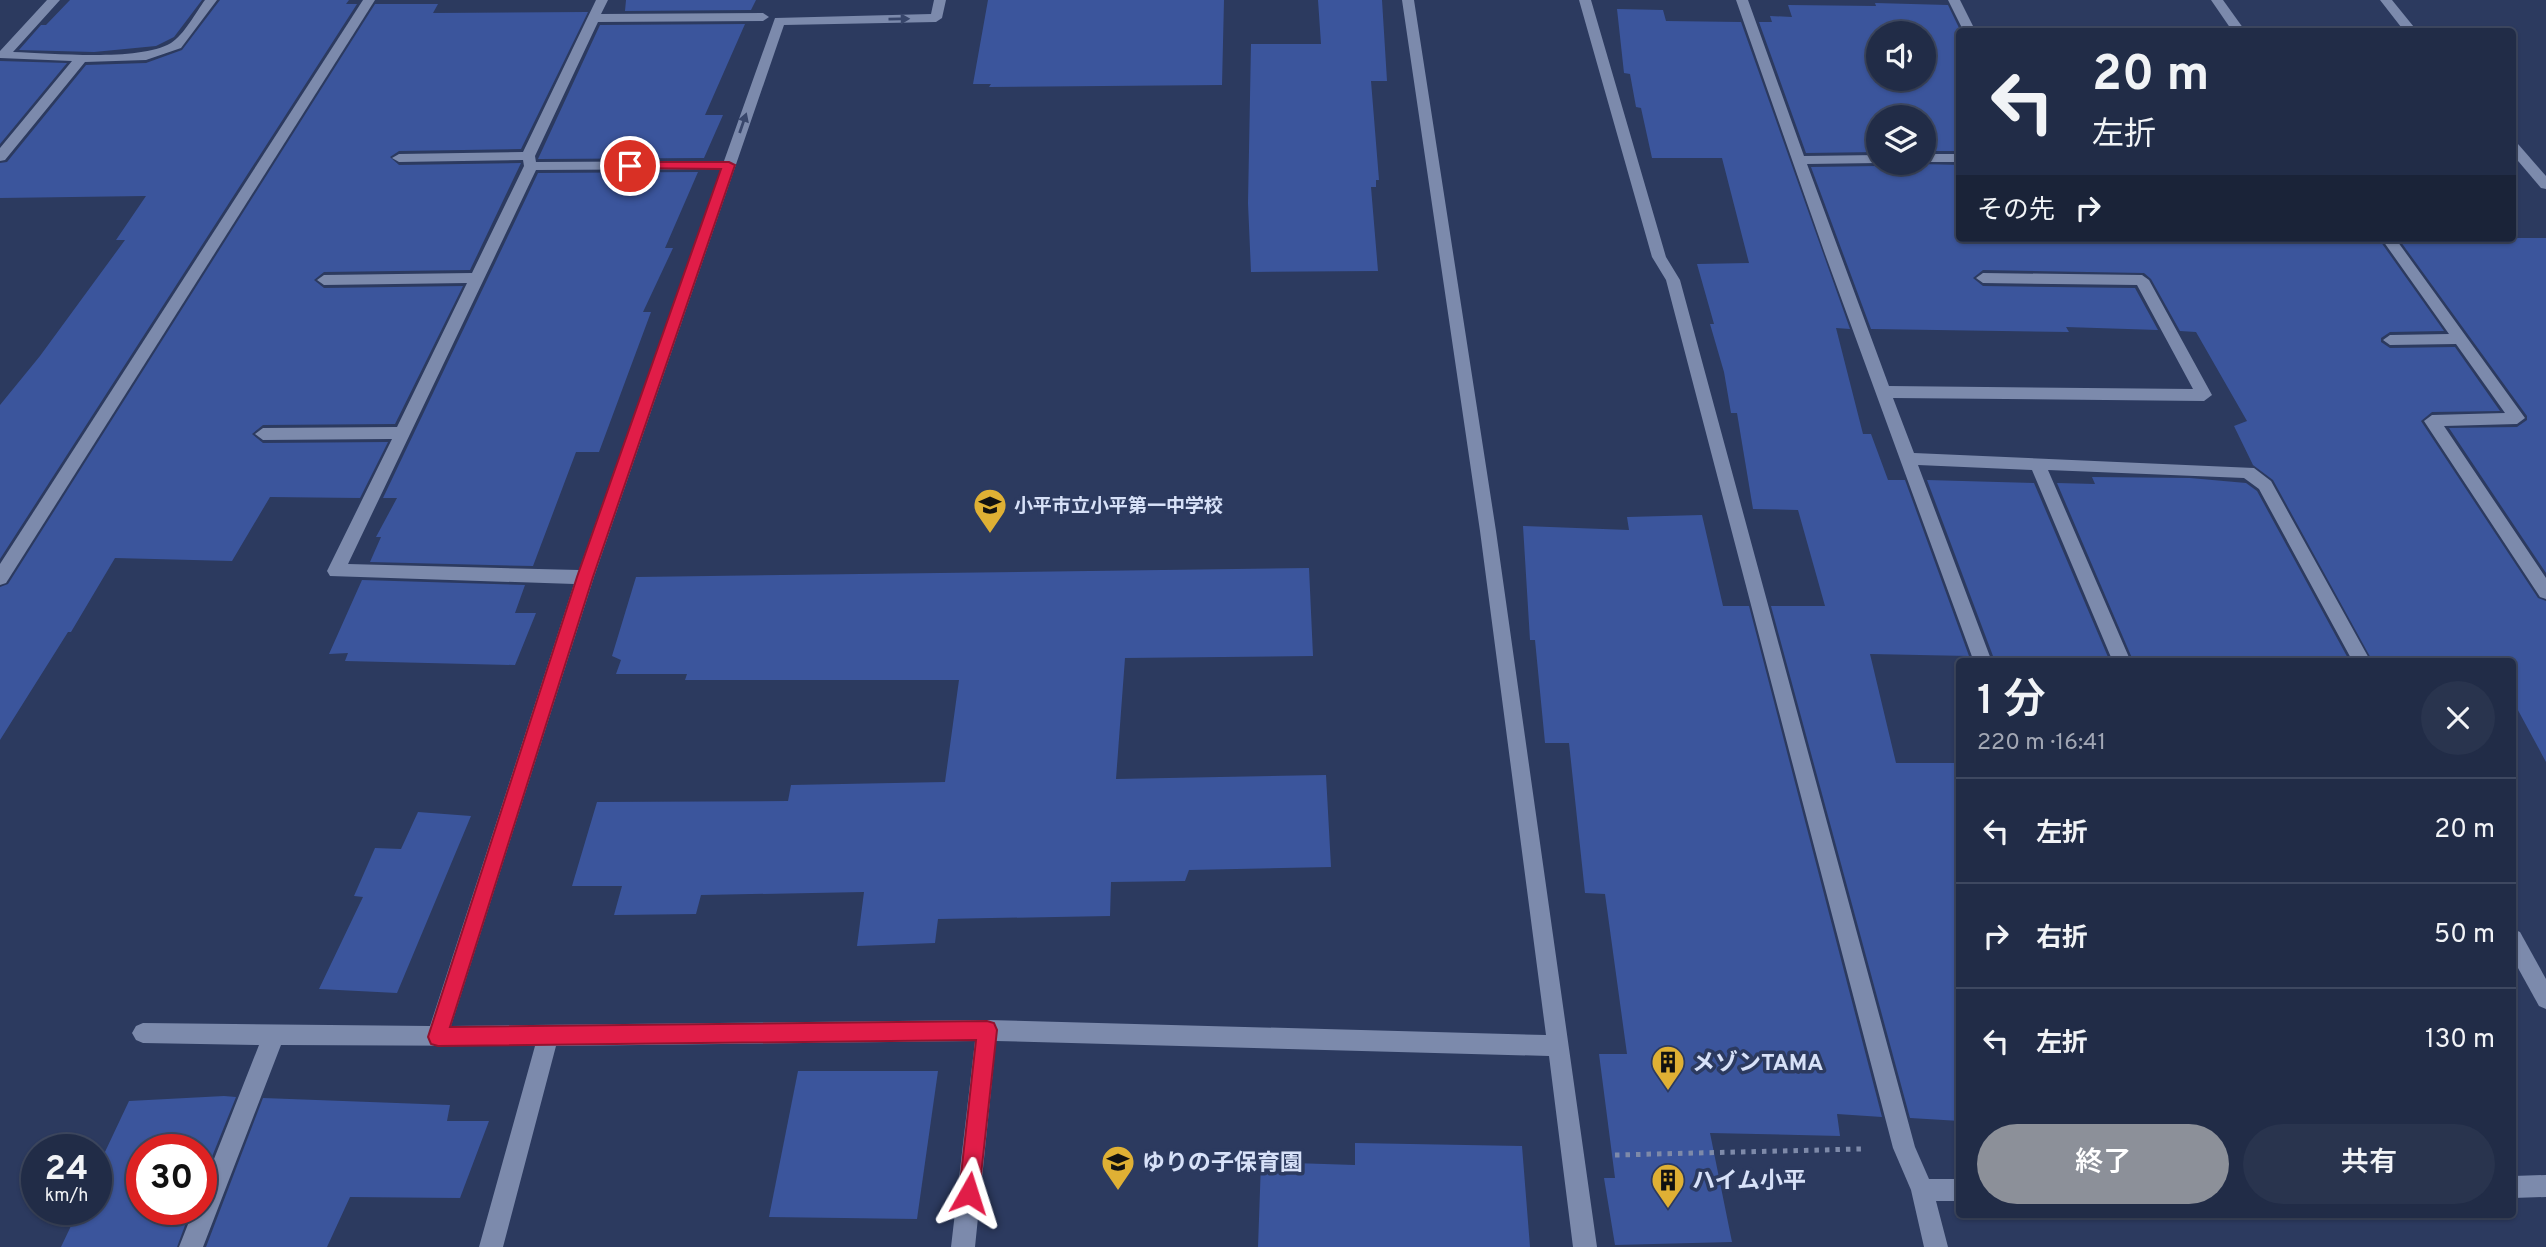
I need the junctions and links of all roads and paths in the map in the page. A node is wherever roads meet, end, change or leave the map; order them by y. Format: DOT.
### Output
graph roads {
  1 [pos="54,0"];
  2 [pos="211,0"];
  3 [pos="369,0"];
  4 [pos="602,0"];
  5 [pos="768,0"];
  6 [pos="940,0"];
  7 [pos="1408,0"];
  8 [pos="1585,0"];
  9 [pos="1742,0"];
  10 [pos="1954,0"];
  11 [pos="2217,0"];
  12 [pos="2386,0"];
  13 [pos="594,18"];
  14 [pos="771,19"];
  15 [pos="1968,28"];
  16 [pos="2237,28"];
  17 [pos="2409,28"];
  18 [pos="81,58"];
  19 [pos="2516,151"];
  20 [pos="0,157"];
  21 [pos="399,158"];
  22 [pos="1936,158"];
  23 [pos="1956,158"];
  24 [pos="1866,159"];
  25 [pos="1800,160"];
  26 [pos="530,161"];
  27 [pos="729,165"];
  28 [pos="2546,186"];
  29 [pos="2391,242"];
  30 [pos="477,278"];
  31 [pos="1983,278"];
  32 [pos="324,280"];
  33 [pos="2460,339"];
  34 [pos="2390,340"];
  35 [pos="1884,392"];
  36 [pos="402,433"];
  37 [pos="263,434"];
  38 [pos="1909,458"];
  39 [pos="2038,465"];
  40 [pos="585,577"];
  41 [pos="0,578"];
  42 [pos="2546,592"];
  43 [pos="1982,658"];
  44 [pos="2120,658"];
  45 [pos="2360,658"];
  46 [pos="2516,944"];
  47 [pos="2546,999"];
  48 [pos="987,1030"];
  49 [pos="143,1033"];
  50 [pos="274,1035"];
  51 [pos="548,1036"];
  52 [pos="438,1037"];
  53 [pos="1556,1046"];
  54 [pos="1904,1148"];
  55 [pos="1573,1156"];
  56 [pos="2546,1186"];
  57 [pos="2516,1187"];
  58 [pos="1922,1190"];
  59 [pos="1956,1190"];
  60 [pos="191,1247"];
  61 [pos="491,1247"];
  62 [pos="963,1247"];
  63 [pos="1585,1247"];
  64 [pos="1937,1247"];
  1 -- 18 [label="street"];
  2 -- 18 [label="street"];
  3 -- 41 [label="street"];
  4 -- 13 [label="street"];
  5 -- 14 [label="street"];
  14 -- 6 [label="street, one-way"];
  7 -- 53 [label="street"];
  8 -- 54 [label="street"];
  9 -- 25 [label="street"];
  10 -- 15 [label="street"];
  11 -- 16 [label="street"];
  12 -- 17 [label="street"];
  13 -- 14 [label="street"];
  13 -- 26 [label="street"];
  27 -- 14 [label="street, one-way"];
  18 -- 20 [label="street"];
  19 -- 28 [label="street"];
  21 -- 26 [label="street"];
  22 -- 23 [label="street"];
  24 -- 25 [label="street"];
  25 -- 35 [label="street"];
  26 -- 27 [label="street"];
  26 -- 30 [label="street"];
  27 -- 40 [label="street"];
  29 -- 33 [label="street"];
  30 -- 32 [label="street"];
  30 -- 36 [label="street"];
  31 -- 35 [label="street"];
  33 -- 34 [label="street"];
  33 -- 42 [label="street"];
  35 -- 38 [label="street"];
  36 -- 37 [label="street"];
  36 -- 40 [label="street"];
  38 -- 39 [label="street"];
  38 -- 43 [label="street"];
  39 -- 44 [label="street"];
  39 -- 45 [label="street"];
  40 -- 52 [label="street"];
  46 -- 47 [label="street"];
  48 -- 51 [label="street"];
  48 -- 53 [label="street"];
  48 -- 62 [label="street"];
  49 -- 50 [label="street"];
  50 -- 52 [label="street"];
  50 -- 60 [label="street"];
  51 -- 52 [label="street"];
  51 -- 61 [label="street"];
  53 -- 55 [label="street"];
  54 -- 55 [label="path"];
  54 -- 58 [label="street"];
  55 -- 63 [label="street"];
  56 -- 57 [label="street"];
  58 -- 59 [label="street"];
  58 -- 64 [label="street"];
}
